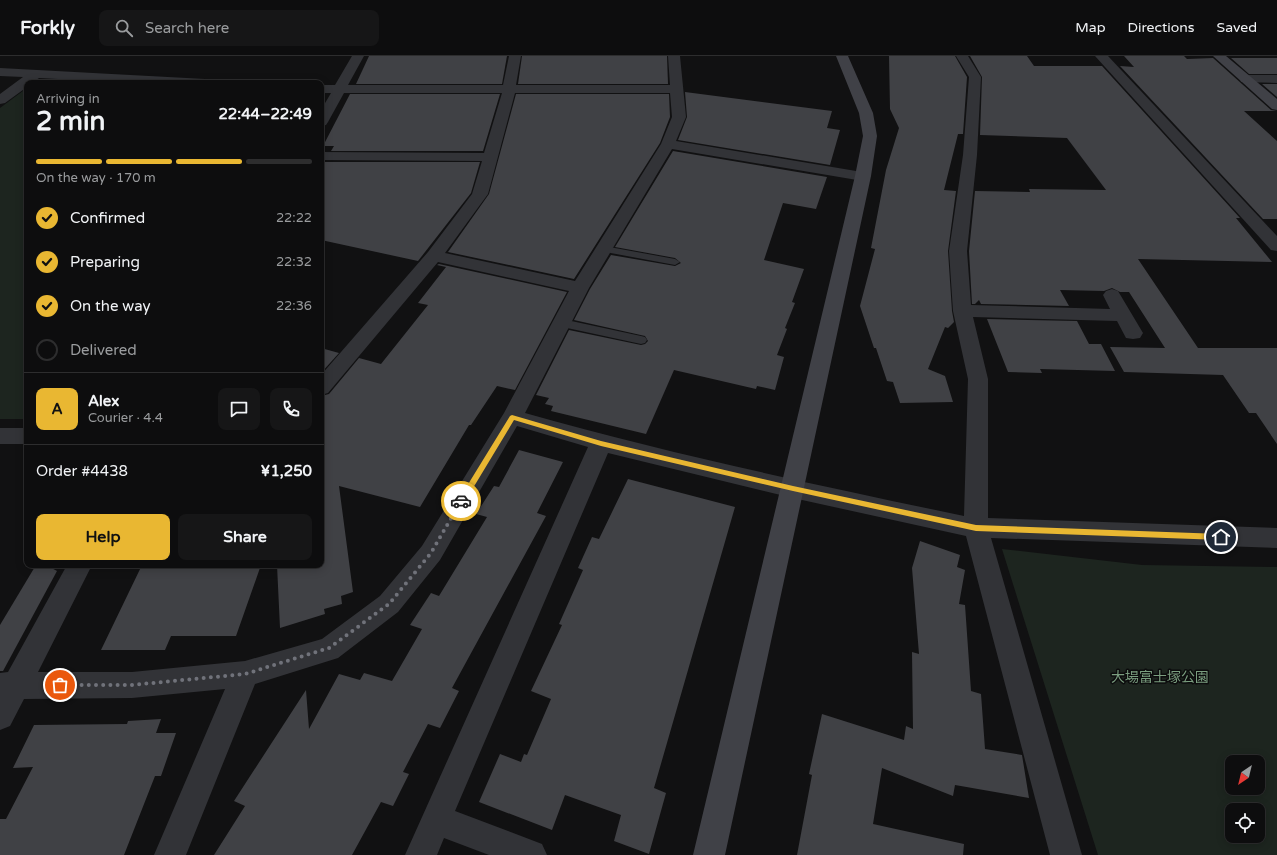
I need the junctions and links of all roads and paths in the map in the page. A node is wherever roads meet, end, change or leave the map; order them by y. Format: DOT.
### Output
graph roads {
  1 [pos="358,56"];
  2 [pos="515,56"];
  3 [pos="674,56"];
  4 [pos="842,56"];
  5 [pos="962,56"];
  6 [pos="1101,56"];
  7 [pos="1219,56"];
  8 [pos="0,72"];
  9 [pos="36,74"];
  10 [pos="1246,79"];
  11 [pos="1277,79"];
  12 [pos="28,80"];
  13 [pos="149,80"];
  14 [pos="24,83"];
  15 [pos="324,89"];
  16 [pos="339,90"];
  17 [pos="508,90"];
  18 [pos="676,90"];
  19 [pos="0,100"];
  20 [pos="1277,106"];
  21 [pos="324,117"];
  22 [pos="668,144"];
  23 [pos="324,156"];
  24 [pos="490,157"];
  25 [pos="863,176"];
  26 [pos="1277,246"];
  27 [pos="604,249"];
  28 [pos="434,256"];
  29 [pos="675,262"];
  30 [pos="580,288"];
  31 [pos="1112,295"];
  32 [pos="962,311"];
  33 [pos="1123,315"];
  34 [pos="562,323"];
  35 [pos="1133,333"];
  36 [pos="641,340"];
  37 [pos="324,384"];
  38 [pos="512,417"];
  39 [pos="0,436"];
  40 [pos="24,436"];
  41 [pos="601,444"];
  42 [pos="793,489"];
  43 [pos="976,528"];
  44 [pos="1277,538"];
  45 [pos="78,568"];
  46 [pos="245,674"];
  47 [pos="8,686"];
  48 [pos="0,716"];
  49 [pos="437,820"];
  50 [pos="170,855"];
  51 [pos="421,855"];
  52 [pos="531,855"];
  53 [pos="709,855"];
  54 [pos="1066,855"];
  1 -- 16 [label="street"];
  2 -- 17 [label="street"];
  3 -- 18 [label="street"];
  4 -- 25 [label="street"];
  5 -- 32 [label="street"];
  6 -- 26 [label="street"];
  7 -- 10 [label="street"];
  8 -- 9 [label="street"];
  9 -- 12 [label="street"];
  9 -- 13 [label="street"];
  10 -- 11 [label="street"];
  10 -- 20 [label="street"];
  14 -- 19 [label="street"];
  15 -- 16 [label="street"];
  16 -- 17 [label="street"];
  16 -- 21 [label="street"];
  17 -- 18 [label="street"];
  17 -- 24 [label="street"];
  18 -- 22 [label="street"];
  22 -- 25 [label="street"];
  22 -- 27 [label="street"];
  23 -- 24 [label="street"];
  24 -- 28 [label="street"];
  25 -- 42 [label="street"];
  27 -- 29 [label="lane"];
  27 -- 30 [label="street"];
  28 -- 30 [label="street"];
  28 -- 37 [label="street"];
  30 -- 34 [label="street"];
  31 -- 33 [label="street"];
  32 -- 33 [label="street"];
  32 -- 43 [label="street"];
  33 -- 35 [label="street"];
  34 -- 36 [label="lane"];
  34 -- 38 [label="street"];
  38 -- 41 [label="street"];
  38 -- 46 [label="street"];
  39 -- 40 [label="street"];
  41 -- 42 [label="street"];
  41 -- 49 [label="street"];
  42 -- 43 [label="street"];
  42 -- 53 [label="street"];
  43 -- 44 [label="street"];
  43 -- 54 [label="street"];
  45 -- 47 [label="street"];
  46 -- 47 [label="street"];
  46 -- 50 [label="street"];
  47 -- 48 [label="street"];
  49 -- 51 [label="street"];
  49 -- 52 [label="street"];
}
